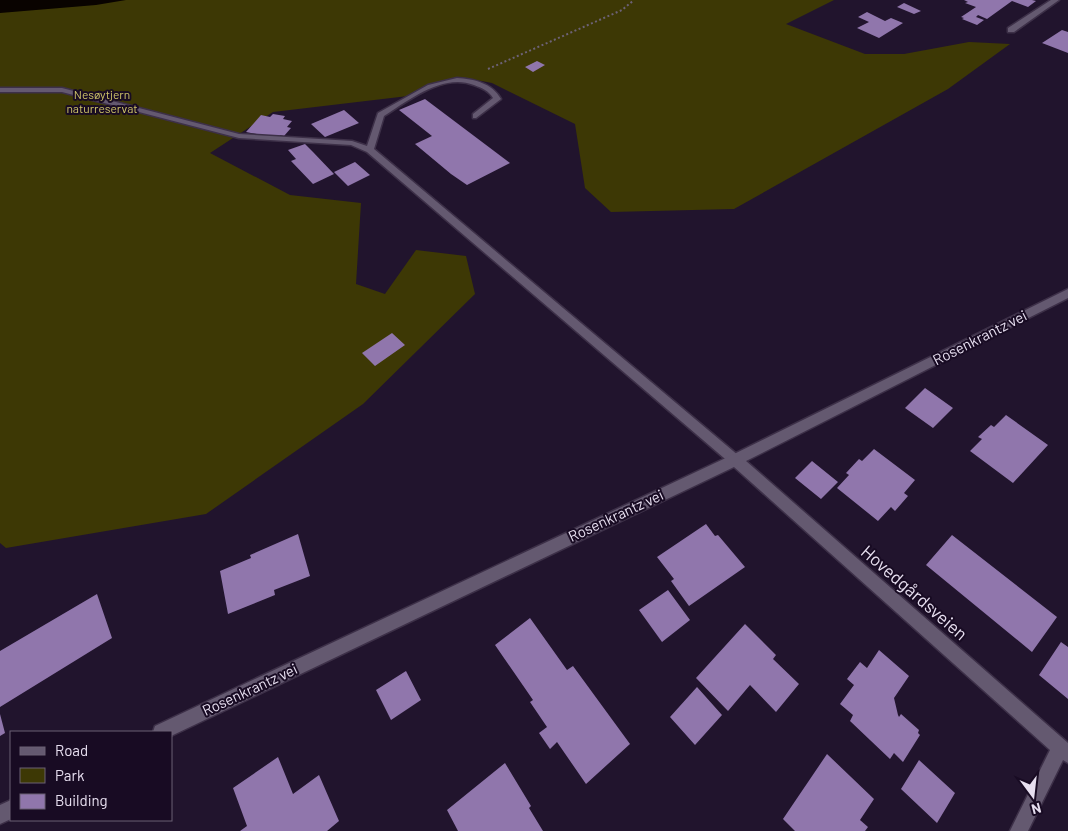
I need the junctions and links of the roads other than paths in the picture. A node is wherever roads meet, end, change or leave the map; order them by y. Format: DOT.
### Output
graph roads {
  1 [pos="1056,0"];
  2 [pos="1011,30"];
  3 [pos="0,90"];
  4 [pos="476,116"];
  5 [pos="370,150"];
  6 [pos="1068,293"];
  7 [pos="735,460"];
  8 [pos="163,731"];
  9 [pos="1064,751"];
  10 [pos="1020,831"];
  1 -- 2 [label="street"];
  3 -- 5 [label="lane"];
  4 -- 5 [label="lane"];
  5 -- 7 [label="lane"];
  6 -- 7 [label="street, Rosenkrantz vei"];
  7 -- 8 [label="street, Rosenkrantz vei"];
  7 -- 9 [label="street, Hovedgårdsveien"];
  9 -- 10 [label="street"];
}
